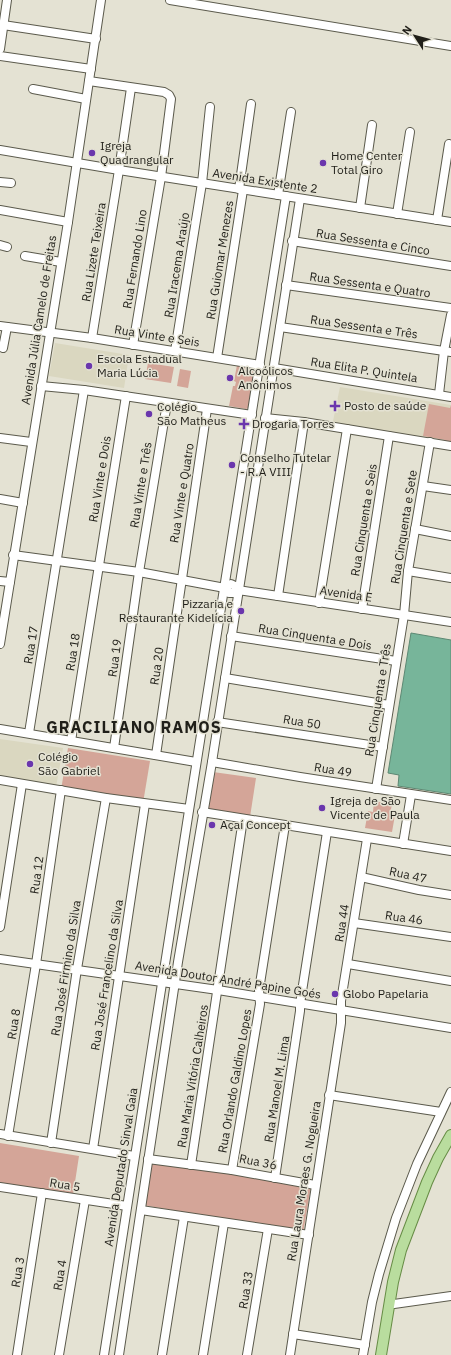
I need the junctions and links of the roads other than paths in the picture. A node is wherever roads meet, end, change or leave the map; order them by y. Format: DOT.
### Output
graph roads {
  1 [pos="7,0"];
  2 [pos="101,0"];
  3 [pos="170,0"];
  4 [pos="2,22"];
  5 [pos="96,39"];
  6 [pos="451,46"];
  7 [pos="0,49"];
  8 [pos="0,56"];
  9 [pos="90,69"];
  10 [pos="89,81"];
  11 [pos="33,88"];
  12 [pos="131,88"];
  13 [pos="86,99"];
  14 [pos="251,104"];
  15 [pos="210,107"];
  16 [pos="291,112"];
  17 [pos="372,125"];
  18 [pos="410,132"];
  19 [pos="449,144"];
  20 [pos="0,150"];
  21 [pos="76,162"];
  22 [pos="119,170"];
  23 [pos="161,177"];
  24 [pos="0,182"];
  25 [pos="11,183"];
  26 [pos="202,183"];
  27 [pos="241,189"];
  28 [pos="282,196"];
  29 [pos="300,199"];
  30 [pos="360,208"];
  31 [pos="0,210"];
  32 [pos="397,214"];
  33 [pos="437,220"];
  34 [pos="68,222"];
  35 [pos="451,222"];
  36 [pos="292,241"];
  37 [pos="24,256"];
  38 [pos="61,262"];
  39 [pos="451,266"];
  40 [pos="286,285"];
  41 [pos="451,308"];
  42 [pos="451,315"];
  43 [pos="4,327"];
  44 [pos="280,327"];
  45 [pos="50,333"];
  46 [pos="92,338"];
  47 [pos="133,345"];
  48 [pos="2,348"];
  49 [pos="175,351"];
  50 [pos="448,351"];
  51 [pos="217,358"];
  52 [pos="260,364"];
  53 [pos="274,368"];
  54 [pos="41,386"];
  55 [pos="84,390"];
  56 [pos="256,390"];
  57 [pos="269,393"];
  58 [pos="439,394"];
  59 [pos="126,396"];
  60 [pos="451,397"];
  61 [pos="167,403"];
  62 [pos="207,409"];
  63 [pos="252,415"];
  64 [pos="265,418"];
  65 [pos="304,422"];
  66 [pos="347,429"];
  67 [pos="389,436"];
  68 [pos="0,438"];
  69 [pos="31,442"];
  70 [pos="430,442"];
  71 [pos="451,446"];
  72 [pos="423,486"];
  73 [pos="451,490"];
  74 [pos="0,499"];
  75 [pos="23,503"];
  76 [pos="415,529"];
  77 [pos="451,536"];
  78 [pos="14,555"];
  79 [pos="57,560"];
  80 [pos="98,567"];
  81 [pos="408,571"];
  82 [pos="139,572"];
  83 [pos="451,578"];
  84 [pos="181,580"];
  85 [pos="0,581"];
  86 [pos="10,582"];
  87 [pos="224,588"];
  88 [pos="238,590"];
  89 [pos="278,596"];
  90 [pos="319,603"];
  91 [pos="362,609"];
  92 [pos="404,616"];
  93 [pos="451,622"];
  94 [pos="231,636"];
  95 [pos="0,644"];
  96 [pos="396,661"];
  97 [pos="225,678"];
  98 [pos="389,705"];
  99 [pos="217,722"];
  100 [pos="0,729"];
  101 [pos="29,734"];
  102 [pos="71,741"];
  103 [pos="383,747"];
  104 [pos="114,748"];
  105 [pos="156,755"];
  106 [pos="196,762"];
  107 [pos="212,762"];
  108 [pos="0,780"];
  109 [pos="22,784"];
  110 [pos="193,787"];
  111 [pos="376,789"];
  112 [pos="62,790"];
  113 [pos="206,790"];
  114 [pos="411,794"];
  115 [pos="106,798"];
  116 [pos="451,800"];
  117 [pos="145,804"];
  118 [pos="189,809"];
  119 [pos="202,812"];
  120 [pos="243,819"];
  121 [pos="285,825"];
  122 [pos="327,832"];
  123 [pos="367,839"];
  124 [pos="403,844"];
  125 [pos="451,851"];
  126 [pos="361,877"];
  127 [pos="451,895"];
  128 [pos="354,923"];
  129 [pos="0,927"];
  130 [pos="451,937"];
  131 [pos="0,959"];
  132 [pos="36,964"];
  133 [pos="348,964"];
  134 [pos="77,969"];
  135 [pos="119,975"];
  136 [pos="451,981"];
  137 [pos="161,982"];
  138 [pos="175,984"];
  139 [pos="218,990"];
  140 [pos="259,997"];
  141 [pos="300,1004"];
  142 [pos="341,1010"];
  143 [pos="451,1028"];
  144 [pos="451,1092"];
  145 [pos="329,1095"];
  146 [pos="441,1112"];
  147 [pos="4,1135"];
  148 [pos="451,1135"];
  149 [pos="51,1142"];
  150 [pos="451,1147"];
  151 [pos="93,1149"];
  152 [pos="134,1156"];
  153 [pos="148,1159"];
  154 [pos="191,1165"];
  155 [pos="232,1170"];
  156 [pos="275,1178"];
  157 [pos="131,1180"];
  158 [pos="145,1182"];
  159 [pos="315,1185"];
  160 [pos="0,1189"];
  161 [pos="42,1193"];
  162 [pos="85,1200"];
  163 [pos="126,1206"];
  164 [pos="140,1210"];
  165 [pos="184,1217"];
  166 [pos="224,1223"];
  167 [pos="268,1229"];
  168 [pos="308,1235"];
  169 [pos="451,1296"];
  170 [pos="394,1304"];
  171 [pos="293,1334"];
  172 [pos="365,1345"];
  173 [pos="17,1355"];
  174 [pos="59,1355"];
  175 [pos="104,1355"];
  176 [pos="119,1355"];
  177 [pos="162,1355"];
  178 [pos="203,1355"];
  179 [pos="247,1355"];
  180 [pos="290,1355"];
  181 [pos="363,1355"];
  182 [pos="381,1355"];
  183 [pos="385,1355"];
  1 -- 4 [label="street"];
  2 -- 5 [label="street, Avenida Júlia Camelo de Freitas"];
  3 -- 6 [label="street"];
  4 -- 5 [label="street"];
  4 -- 7 [label="street"];
  5 -- 9 [label="street, Avenida Júlia Camelo de Freitas"];
  8 -- 9 [label="street"];
  9 -- 10 [label="street, Avenida Júlia Camelo de Freitas"];
  10 -- 12 [label="street"];
  10 -- 13 [label="street, Avenida Júlia Camelo de Freitas"];
  11 -- 13 [label="street"];
  12 -- 22 [label="street, Rua Lizete Teixeira"];
  12 -- 23 [label="street, Rua Fernando Lino"];
  13 -- 21 [label="street, Avenida Júlia Camelo de Freitas"];
  14 -- 27 [label="street, Rua Guiomar Menezes"];
  15 -- 26 [label="street, Rua Iracema Araújo"];
  16 -- 28 [label="street, Avenida Deputado Sinval Gaia"];
  17 -- 30 [label="street"];
  18 -- 32 [label="street"];
  19 -- 33 [label="street"];
  20 -- 21 [label="street, Avenida Existente 2"];
  21 -- 22 [label="street, Avenida Existente 2"];
  21 -- 34 [label="street, Avenida Júlia Camelo de Freitas"];
  22 -- 23 [label="street, Avenida Existente 2"];
  22 -- 46 [label="street, Rua Lizete Teixeira"];
  23 -- 26 [label="street, Avenida Existente 2"];
  23 -- 47 [label="street, Rua Fernando Lino"];
  24 -- 25 [label="street"];
  26 -- 27 [label="street, Avenida Existente 2"];
  26 -- 49 [label="street, Rua Iracema Araújo"];
  27 -- 28 [label="street, Avenida Existente 2"];
  27 -- 51 [label="street, Rua Guiomar Menezes"];
  28 -- 29 [label="street, Avenida Existente 2"];
  28 -- 52 [label="street, Avenida Deputado Sinval Gaia"];
  29 -- 30 [label="street, Avenida Existente 2"];
  29 -- 36 [label="street"];
  30 -- 32 [label="street, Avenida Existente 2"];
  31 -- 34 [label="street"];
  32 -- 33 [label="street, Avenida Existente 2"];
  33 -- 35 [label="street, Avenida Existente 2"];
  34 -- 38 [label="street, Avenida Júlia Camelo de Freitas"];
  36 -- 39 [label="street, Rua Sessenta e Cinco"];
  36 -- 40 [label="street"];
  37 -- 38 [label="street"];
  38 -- 45 [label="street, Avenida Júlia Camelo de Freitas"];
  40 -- 41 [label="street, Rua Sessenta e Quatro"];
  40 -- 44 [label="street"];
  42 -- 50 [label="street"];
  43 -- 45 [label="street, Rua Vinte e Seis"];
  43 -- 48 [label="street"];
  44 -- 50 [label="street, Rua Sessenta e Três"];
  44 -- 53 [label="street"];
  45 -- 46 [label="street, Rua Vinte e Seis"];
  45 -- 54 [label="street, Avenida Júlia Camelo de Freitas"];
  46 -- 47 [label="street, Rua Vinte e Seis"];
  47 -- 49 [label="street, Rua Vinte e Seis"];
  49 -- 51 [label="street, Rua Vinte e Seis"];
  50 -- 58 [label="street"];
  51 -- 52 [label="street, Rua Vinte e Seis"];
  52 -- 56 [label="street, Avenida Deputado Sinval Gaia"];
  53 -- 57 [label="street"];
  53 -- 58 [label="street, Rua Elita P. Quintela"];
  54 -- 55 [label="street"];
  54 -- 69 [label="street, Avenida Júlia Camelo de Freitas"];
  55 -- 59 [label="street"];
  55 -- 79 [label="street, Rua 17"];
  56 -- 57 [label="street"];
  56 -- 63 [label="street, Avenida Deputado Sinval Gaia"];
  57 -- 64 [label="street"];
  58 -- 60 [label="street, Rua Elita P. Quintela"];
  59 -- 61 [label="street"];
  59 -- 80 [label="street, Rua Vinte e Dois"];
  61 -- 62 [label="street"];
  61 -- 82 [label="street, Rua Vinte e Três"];
  62 -- 63 [label="street"];
  62 -- 84 [label="street, Rua Vinte e Quatro"];
  63 -- 87 [label="street, Avenida Deputado Sinval Gaia"];
  64 -- 65 [label="street"];
  64 -- 88 [label="street"];
  65 -- 66 [label="street"];
  65 -- 89 [label="street"];
  66 -- 67 [label="street"];
  66 -- 90 [label="street"];
  67 -- 70 [label="street"];
  67 -- 91 [label="street, Rua Cinquenta e Seis"];
  68 -- 69 [label="street"];
  69 -- 75 [label="street, Avenida Júlia Camelo de Freitas"];
  70 -- 71 [label="street"];
  70 -- 72 [label="street, Rua Cinquenta e Sete"];
  72 -- 73 [label="street"];
  72 -- 76 [label="street, Rua Cinquenta e Sete"];
  74 -- 75 [label="street"];
  75 -- 78 [label="street, Avenida Júlia Camelo de Freitas"];
  76 -- 77 [label="street"];
  76 -- 81 [label="street, Rua Cinquenta e Sete"];
  78 -- 79 [label="street, Avenida E"];
  78 -- 86 [label="street, Avenida Júlia Camelo de Freitas"];
  79 -- 80 [label="street, Avenida E"];
  79 -- 101 [label="street, Rua 17"];
  80 -- 82 [label="street, Avenida E"];
  80 -- 102 [label="street, Rua 18"];
  81 -- 83 [label="street"];
  81 -- 92 [label="street, Rua Cinquenta e Sete"];
  82 -- 84 [label="street, Avenida E"];
  82 -- 104 [label="street, Rua 19"];
  84 -- 87 [label="street, Avenida E"];
  84 -- 105 [label="street, Rua 20"];
  85 -- 86 [label="street"];
  86 -- 95 [label="street, Avenida Júlia Camelo de Freitas"];
  87 -- 88 [label="street, Avenida E"];
  87 -- 106 [label="street, Avenida Deputado Sinval Gaia"];
  88 -- 89 [label="street, Avenida E"];
  88 -- 94 [label="street"];
  89 -- 90 [label="street, Avenida E"];
  90 -- 91 [label="street, Avenida E"];
  91 -- 92 [label="street, Avenida E"];
  92 -- 93 [label="street, Avenida E"];
  92 -- 96 [label="street, Rua Cinquenta e Três"];
  94 -- 96 [label="street, Rua Cinquenta e Dois"];
  94 -- 97 [label="street"];
  96 -- 98 [label="street, Rua Cinquenta e Três"];
  97 -- 98 [label="street"];
  97 -- 99 [label="street"];
  98 -- 103 [label="street, Rua Cinquenta e Três"];
  99 -- 103 [label="street, Rua 50"];
  99 -- 107 [label="street"];
  100 -- 101 [label="street"];
  101 -- 102 [label="street"];
  102 -- 104 [label="street"];
  103 -- 111 [label="street, Rua Cinquenta e Três"];
  104 -- 105 [label="street"];
  105 -- 106 [label="street"];
  106 -- 110 [label="street, Avenida Deputado Sinval Gaia"];
  107 -- 111 [label="street, Rua 49"];
  107 -- 113 [label="street"];
  108 -- 109 [label="street"];
  109 -- 112 [label="street"];
  109 -- 129 [label="street"];
  110 -- 113 [label="street"];
  110 -- 118 [label="street, Avenida Deputado Sinval Gaia"];
  111 -- 114 [label="street, Rua 49"];
  112 -- 115 [label="street"];
  112 -- 132 [label="street, Rua 12"];
  113 -- 119 [label="street"];
  114 -- 116 [label="street, Rua 49"];
  114 -- 124 [label="street"];
  115 -- 117 [label="street"];
  115 -- 134 [label="street, Rua José Firmino da Silva"];
  117 -- 118 [label="street"];
  117 -- 135 [label="street, Rua José Francelino da Silva"];
  118 -- 137 [label="street, Avenida Deputado Sinval Gaia"];
  119 -- 120 [label="street"];
  119 -- 138 [label="street"];
  120 -- 121 [label="street"];
  120 -- 139 [label="street, Rua Maria Vitória Calheiros"];
  121 -- 122 [label="street"];
  121 -- 140 [label="street, Rua Orlando Galdino Lopes"];
  122 -- 123 [label="street"];
  122 -- 141 [label="street, Rua Manoel M. Lima"];
  123 -- 124 [label="street"];
  123 -- 126 [label="street, Rua 44"];
  124 -- 125 [label="street"];
  126 -- 127 [label="street, Rua 47"];
  126 -- 128 [label="street, Rua 44"];
  128 -- 130 [label="street, Rua 46"];
  128 -- 133 [label="street, Rua 44"];
  131 -- 132 [label="street, Avenida Doutor André Papine Goés"];
  132 -- 134 [label="street, Avenida Doutor André Papine Goés"];
  132 -- 147 [label="street, Rua 8"];
  133 -- 136 [label="street"];
  133 -- 142 [label="street, Rua 44"];
  134 -- 135 [label="street, Avenida Doutor André Papine Goés"];
  134 -- 149 [label="street, Rua José Firmino da Silva"];
  135 -- 137 [label="street, Avenida Doutor André Papine Goés"];
  135 -- 151 [label="street, Rua José Francelino da Silva"];
  137 -- 138 [label="street, Avenida Doutor André Papine Goés"];
  137 -- 152 [label="street, Avenida Deputado Sinval Gaia"];
  138 -- 139 [label="street, Avenida Doutor André Papine Goés"];
  138 -- 153 [label="street"];
  139 -- 140 [label="street, Avenida Doutor André Papine Goés"];
  139 -- 154 [label="street, Rua Maria Vitória Calheiros"];
  140 -- 141 [label="street, Avenida Doutor André Papine Goés"];
  140 -- 155 [label="street, Rua Orlando Galdino Lopes"];
  141 -- 142 [label="street, Avenida Doutor André Papine Goés"];
  141 -- 156 [label="street, Rua Manoel M. Lima"];
  142 -- 143 [label="street, Avenida Doutor André Papine Goés"];
  142 -- 145 [label="street, Rua Laura Moraes G. Nogueira"];
  144 -- 146 [label="street"];
  145 -- 146 [label="street"];
  145 -- 159 [label="street, Rua Laura Moraes G. Nogueira"];
  146 -- 172 [label="street"];
  147 -- 149 [label="street"];
  148 -- 182 [label="main road"];
  149 -- 151 [label="street"];
  150 -- 170 [label="main road"];
  151 -- 152 [label="street"];
  152 -- 157 [label="street, Avenida Deputado Sinval Gaia"];
  153 -- 154 [label="street, Rua 36"];
  153 -- 158 [label="street"];
  154 -- 155 [label="street, Rua 36"];
  155 -- 156 [label="street, Rua 36"];
  156 -- 159 [label="street, Rua 36"];
  157 -- 158 [label="street"];
  157 -- 163 [label="street, Avenida Deputado Sinval Gaia"];
  158 -- 164 [label="street"];
  159 -- 168 [label="street, Rua Laura Moraes G. Nogueira"];
  160 -- 161 [label="street, Rua 5"];
  161 -- 162 [label="street, Rua 5"];
  161 -- 173 [label="street, Rua 3"];
  162 -- 163 [label="street, Rua 5"];
  162 -- 174 [label="street, Rua 4"];
  163 -- 175 [label="street, Avenida Deputado Sinval Gaia"];
  164 -- 165 [label="street"];
  164 -- 176 [label="street"];
  165 -- 166 [label="street"];
  165 -- 177 [label="street"];
  166 -- 167 [label="street"];
  166 -- 178 [label="street"];
  167 -- 168 [label="street"];
  167 -- 179 [label="street, Rua 33"];
  168 -- 171 [label="street, Rua Laura Moraes G. Nogueira"];
  169 -- 170 [label="street"];
  170 -- 183 [label="main road"];
  171 -- 172 [label="street"];
  171 -- 180 [label="street, Rua Laura Moraes G. Nogueira"];
  172 -- 181 [label="street"];
}
